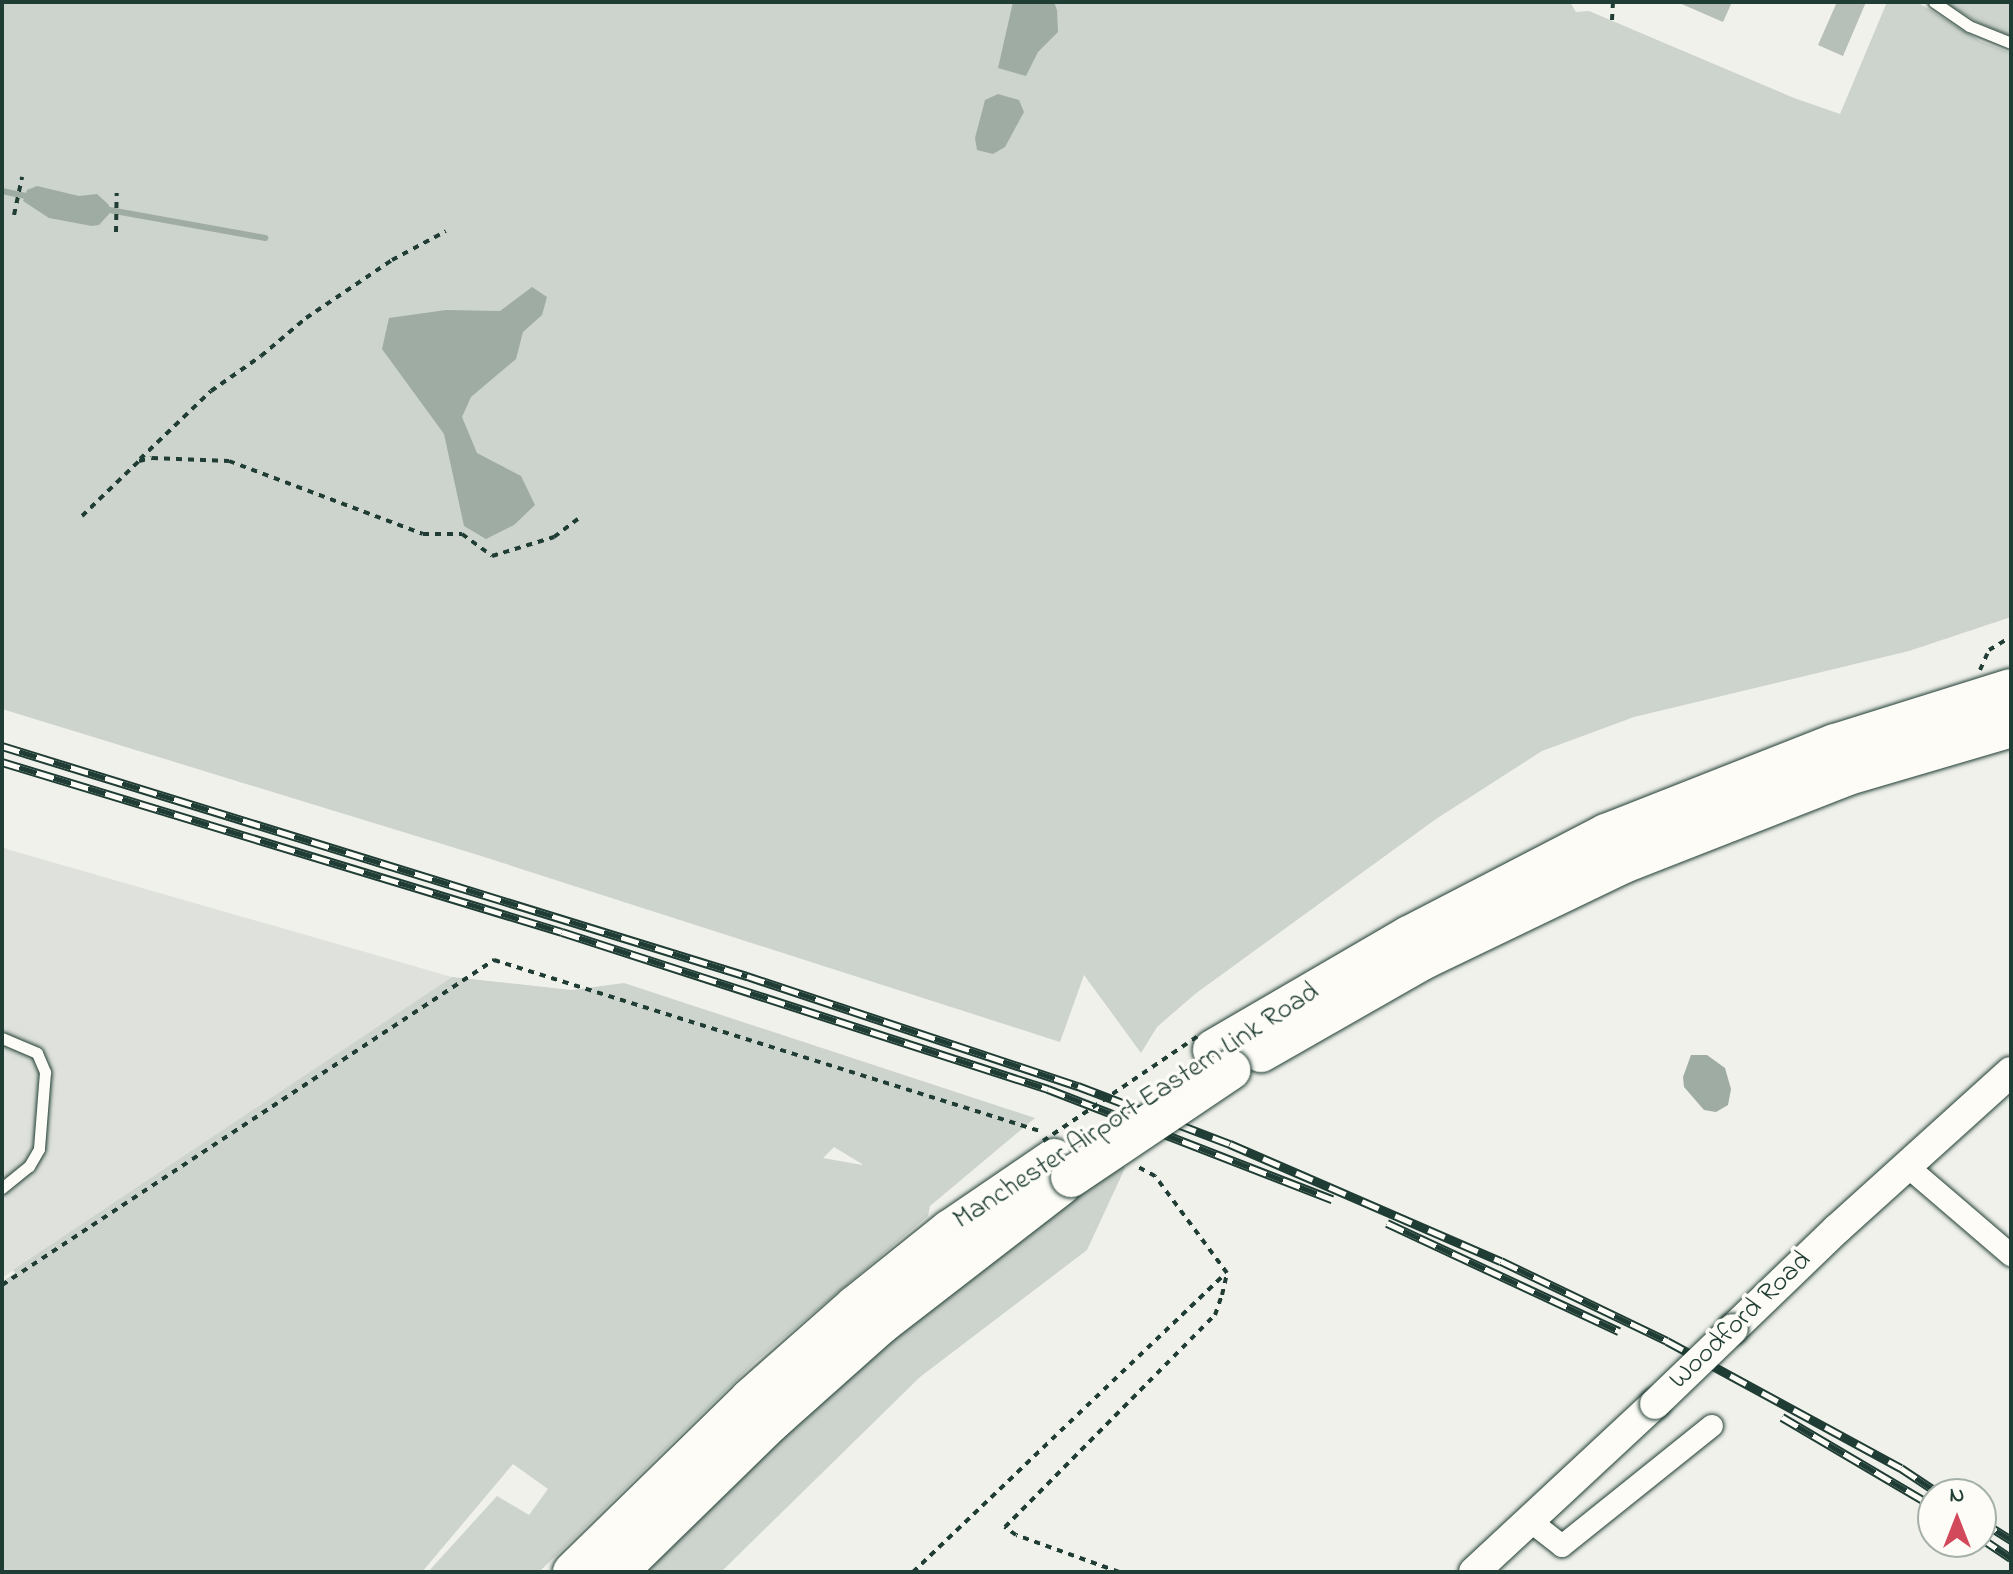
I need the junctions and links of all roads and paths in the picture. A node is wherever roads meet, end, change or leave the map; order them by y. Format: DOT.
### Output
graph roads {
  1 [pos="1613,2"];
  2 [pos="1934,2"];
  3 [pos="1612,20"];
  4 [pos="2011,43"];
  5 [pos="22,179"];
  6 [pos="117,195"];
  7 [pos="14,215"];
  8 [pos="446,231"];
  9 [pos="116,232"];
  10 [pos="139,461"];
  11 [pos="82,516"];
  12 [pos="578,519"];
  13 [pos="2011,637"];
  14 [pos="1994,682"];
  15 [pos="2011,727"];
  16 [pos="2,1038"];
  17 [pos="1215,1051"];
  18 [pos="2011,1072"];
  19 [pos="929,1098"];
  20 [pos="1056,1159"];
  21 [pos="1907,1166"];
  22 [pos="2,1188"];
  23 [pos="2011,1255"];
  24 [pos="2,1285"];
  25 [pos="1712,1426"];
  26 [pos="1529,1520"];
  27 [pos="573,1572"];
  28 [pos="617,1572"];
  29 [pos="913,1572"];
  30 [pos="1087,1572"];
  31 [pos="1099,1572"];
  32 [pos="1119,1572"];
  33 [pos="1474,1572"];
  1 -- 3 [label="path"];
  2 -- 4 [label="lane"];
  5 -- 7 [label="path"];
  6 -- 9 [label="path"];
  8 -- 10 [label="path"];
  10 -- 11 [label="path"];
  10 -- 12 [label="path"];
  13 -- 14 [label="path"];
  14 -- 17 [label="highway, Manchester Airport Eastern Link Road"];
  15 -- 17 [label="highway, Manchester Airport Eastern Link Road"];
  16 -- 22 [label="lane"];
  17 -- 20 [label="highway, Manchester Airport Eastern Link Road"];
  17 -- 20 [label="path, bridge"];
  18 -- 21 [label="street, Woodford Road"];
  19 -- 24 [label="path"];
  20 -- 27 [label="highway, Manchester Airport Eastern Link Road"];
  20 -- 28 [label="highway, Manchester Airport Eastern Link Road"];
  21 -- 23 [label="street"];
  21 -- 26 [label="street, Woodford Road, bridge"];
  25 -- 26 [label="street"];
  26 -- 33 [label="street, Woodford Road"];
  29 -- 32 [label="path"];
  30 -- 31 [label="path"];
}
